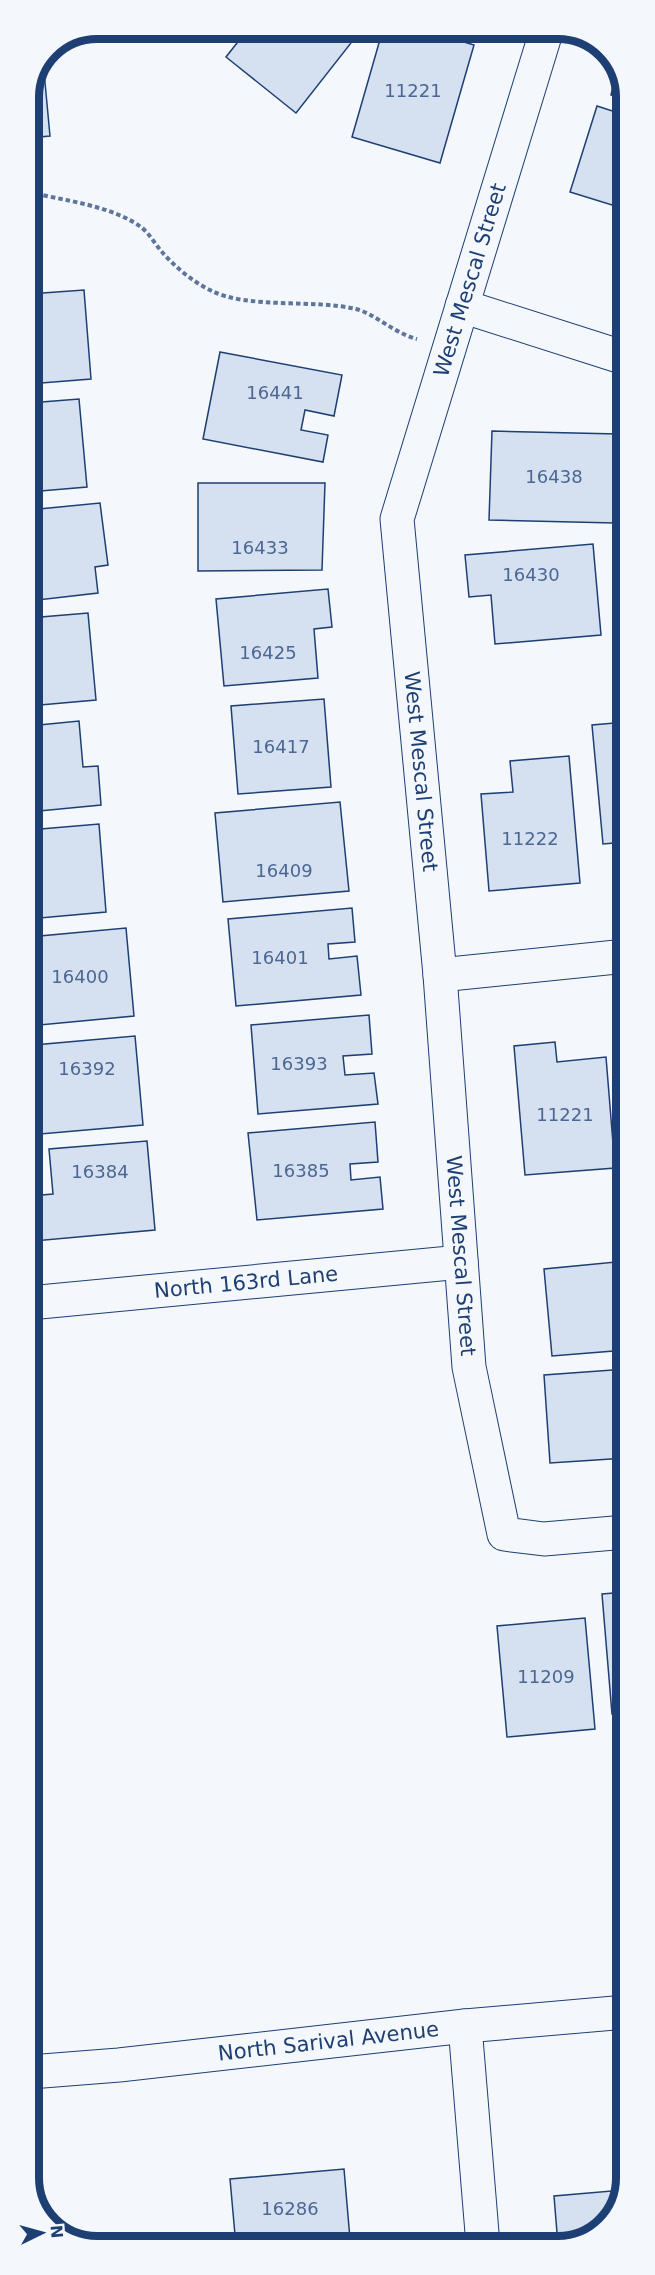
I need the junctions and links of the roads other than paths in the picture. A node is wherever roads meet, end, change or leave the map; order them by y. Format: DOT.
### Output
graph roads {
  1 [pos="544,39"];
  2 [pos="462,306"];
  3 [pos="616,355"];
  4 [pos="616,957"];
  5 [pos="440,975"];
  6 [pos="461,1262"];
  7 [pos="39,1302"];
  8 [pos="616,1533"];
  9 [pos="616,2013"];
  10 [pos="465,2026"];
  11 [pos="39,2071"];
  12 [pos="482,2236"];
  1 -- 2 [label="street, West Mescal Street"];
  2 -- 3 [label="street"];
  2 -- 5 [label="street, West Mescal Street"];
  4 -- 5 [label="street"];
  5 -- 6 [label="street, West Mescal Street"];
  6 -- 7 [label="street, North 163rd Lane"];
  6 -- 8 [label="street, West Mescal Street"];
  9 -- 10 [label="street, North Sarival Avenue"];
  10 -- 11 [label="street, North Sarival Avenue"];
  10 -- 12 [label="street"];
}
